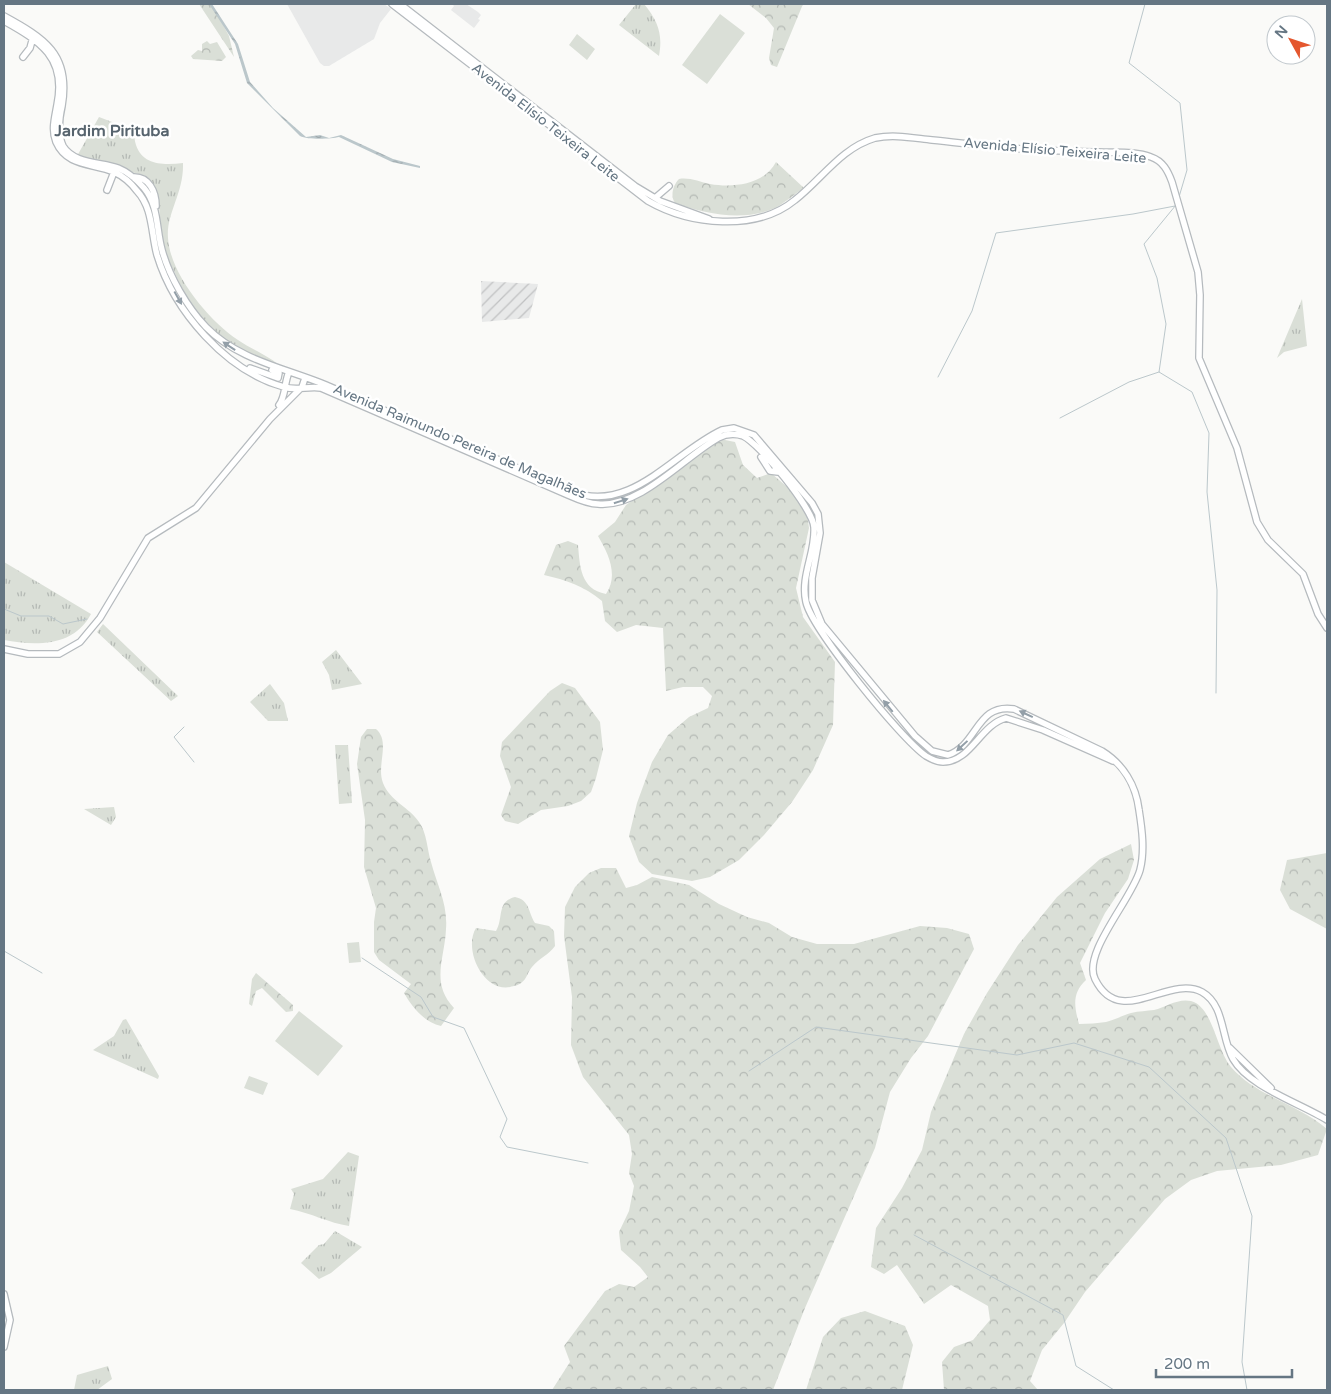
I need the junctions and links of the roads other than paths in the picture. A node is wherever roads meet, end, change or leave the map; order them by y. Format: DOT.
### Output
graph roads {
  1 [pos="392,4"];
  2 [pos="400,4"];
  3 [pos="4,16"];
  4 [pos="4,21"];
  5 [pos="33,37"];
  6 [pos="22,58"];
  7 [pos="114,172"];
  8 [pos="133,177"];
  9 [pos="126,180"];
  10 [pos="669,186"];
  11 [pos="108,190"];
  12 [pos="655,198"];
  13 [pos="709,219"];
  14 [pos="247,354"];
  15 [pos="241,365"];
  16 [pos="289,372"];
  17 [pos="305,378"];
  18 [pos="284,388"];
  19 [pos="300,390"];
  20 [pos="237,460"];
  21 [pos="1327,628"];
  22 [pos="4,649"];
  23 [pos="994,710"];
  24 [pos="982,734"];
  25 [pos="1115,762"];
  26 [pos="1327,1120"];
  27 [pos="4,1294"];
  28 [pos="4,1347"];
  1 -- 13 [label="main road, Avenida Elísio Teixeira Leite"];
  2 -- 12 [label="main road, Avenida Elísio Teixeira Leite"];
  3 -- 8 [label="main road"];
  4 -- 5 [label="main road, Avenida Raimundo Pereira de Magalhães"];
  5 -- 6 [label="main road"];
  5 -- 7 [label="main road, Avenida Raimundo Pereira de Magalhães"];
  7 -- 9 [label="main road, Avenida Raimundo Pereira de Magalhães"];
  7 -- 11 [label="main road"];
  8 -- 9 [label="main road"];
  14 -- 8 [label="main road, Avenida Raimundo Pereira de Magalhães, one-way"];
  9 -- 15 [label="main road, Avenida Raimundo Pereira de Magalhães, one-way"];
  10 -- 12 [label="main road"];
  12 -- 13 [label="main road, Avenida Elísio Teixeira Leite"];
  13 -- 21 [label="main road, Avenida Elísio Teixeira Leite"];
  14 -- 15 [label="main road"];
  14 -- 16 [label="main road, Avenida Raimundo Pereira de Magalhães"];
  15 -- 18 [label="main road, Avenida Raimundo Pereira de Magalhães"];
  16 -- 17 [label="main road, Avenida Raimundo Pereira de Magalhães"];
  16 -- 18 [label="main road"];
  17 -- 19 [label="main road"];
  23 -- 17 [label="main road, Avenida Raimundo Pereira de Magalhães, one-way"];
  18 -- 19 [label="main road, Avenida Raimundo Pereira de Magalhães"];
  18 -- 20 [label="main road"];
  19 -- 20 [label="main road"];
  19 -- 24 [label="main road, Avenida Raimundo Pereira de Magalhães, one-way"];
  20 -- 22 [label="main road"];
  23 -- 24 [label="main road"];
  25 -- 23 [label="main road, one-way"];
  24 -- 25 [label="main road"];
  25 -- 26 [label="main road"];
  27 -- 28 [label="main road"];
}
